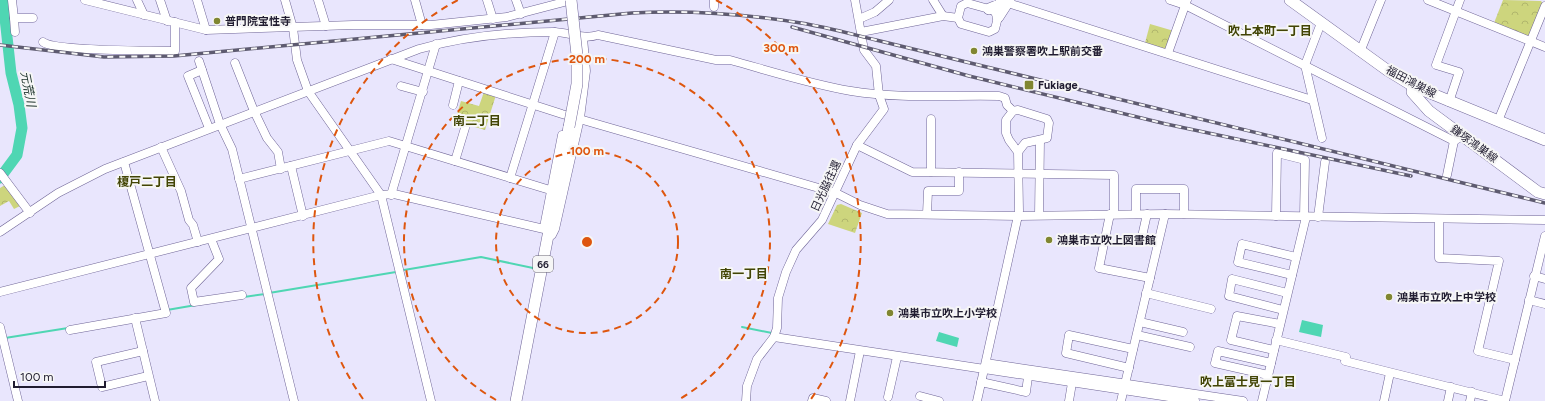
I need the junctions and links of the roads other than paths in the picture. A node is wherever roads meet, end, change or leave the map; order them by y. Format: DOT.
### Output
graph roads {
  1 [pos="12,0"];
  2 [pos="84,0"];
  3 [pos="137,0"];
  4 [pos="160,0"];
  5 [pos="197,0"];
  6 [pos="285,0"];
  7 [pos="318,0"];
  8 [pos="415,0"];
  9 [pos="487,0"];
  10 [pos="516,0"];
  11 [pos="855,0"];
  12 [pos="889,0"];
  13 [pos="933,0"];
  14 [pos="1170,0"];
  15 [pos="1382,0"];
  16 [pos="1428,0"];
  17 [pos="1460,0"];
  18 [pos="566,1"];
  19 [pos="1007,1"];
  20 [pos="1295,2"];
  21 [pos="1186,3"];
  22 [pos="1545,6"];
  23 [pos="989,9"];
  24 [pos="1455,11"];
  25 [pos="521,14"];
  26 [pos="144,15"];
  27 [pos="943,16"];
  28 [pos="998,17"];
  29 [pos="14,18"];
  30 [pos="33,18"];
  31 [pos="958,18"];
  32 [pos="493,19"];
  33 [pos="859,19"];
  34 [pos="171,22"];
  35 [pos="1322,23"];
  36 [pos="422,25"];
  37 [pos="326,26"];
  38 [pos="293,28"];
  39 [pos="206,30"];
  40 [pos="16,32"];
  41 [pos="555,32"];
  42 [pos="861,32"];
  43 [pos="570,35"];
  44 [pos="583,38"];
  45 [pos="43,42"];
  46 [pos="1531,42"];
  47 [pos="436,44"];
  48 [pos="1545,47"];
  49 [pos="1360,52"];
  50 [pos="1168,53"];
  51 [pos="391,59"];
  52 [pos="199,61"];
  53 [pos="235,63"];
  54 [pos="1305,65"];
  55 [pos="202,70"];
  56 [pos="429,73"];
  57 [pos="460,81"];
  58 [pos="401,86"];
  59 [pos="1413,86"];
  60 [pos="308,91"];
  61 [pos="423,92"];
  62 [pos="879,95"];
  63 [pos="1312,100"];
  64 [pos="1449,102"];
  65 [pos="532,104"];
  66 [pos="453,105"];
  67 [pos="254,111"];
  68 [pos="1013,111"];
  69 [pos="566,115"];
  70 [pos="580,118"];
  71 [pos="931,119"];
  72 [pos="1498,121"];
  73 [pos="220,124"];
  74 [pos="210,128"];
  75 [pos="465,128"];
  76 [pos="1322,138"];
  77 [pos="1458,139"];
  78 [pos="1040,140"];
  79 [pos="1545,140"];
  80 [pos="857,145"];
  81 [pos="406,146"];
  82 [pos="161,147"];
  83 [pos="351,151"];
  84 [pos="1018,152"];
  85 [pos="455,161"];
  86 [pos="124,162"];
  87 [pos="1324,162"];
  88 [pos="291,166"];
  89 [pos="281,169"];
  90 [pos="931,172"];
  91 [pos="959,172"];
  92 [pos="0,173"];
  93 [pos="1019,173"];
  94 [pos="1040,174"];
  95 [pos="1447,175"];
  96 [pos="510,178"];
  97 [pos="239,179"];
  98 [pos="550,190"];
  99 [pos="836,193"];
  100 [pos="1545,194"];
  101 [pos="381,195"];
  102 [pos="391,195"];
  103 [pos="30,213"];
  104 [pos="927,214"];
  105 [pos="1112,214"];
  106 [pos="1136,214"];
  107 [pos="1147,214"];
  108 [pos="1165,214"];
  109 [pos="1184,214"];
  110 [pos="303,216"];
  111 [pos="1018,216"];
  112 [pos="1039,216"];
  113 [pos="1276,216"];
  114 [pos="1305,217"];
  115 [pos="1318,217"];
  116 [pos="1439,219"];
  117 [pos="1545,220"];
  118 [pos="251,229"];
  119 [pos="0,232"];
  120 [pos="546,233"];
  121 [pos="1545,236"];
  122 [pos="211,239"];
  123 [pos="1141,241"];
  124 [pos="198,242"];
  125 [pos="151,254"];
  126 [pos="1543,254"];
  127 [pos="1296,257"];
  128 [pos="1292,275"];
  129 [pos="1534,276"];
  130 [pos="1150,278"];
  131 [pos="1545,279"];
  132 [pos="0,292"];
  133 [pos="1146,293"];
  134 [pos="1287,293"];
  135 [pos="242,295"];
  136 [pos="1528,300"];
  137 [pos="1545,304"];
  138 [pos="1211,309"];
  139 [pos="1283,310"];
  140 [pos="135,318"];
  141 [pos="1140,322"];
  142 [pos="1280,324"];
  143 [pos="0,327"];
  144 [pos="70,330"];
  145 [pos="1183,332"];
  146 [pos="1137,335"];
  147 [pos="774,336"];
  148 [pos="1276,340"];
  149 [pos="1190,347"];
  150 [pos="1133,349"];
  151 [pos="3,350"];
  152 [pos="1274,350"];
  153 [pos="143,351"];
  154 [pos="860,351"];
  155 [pos="897,356"];
  156 [pos="1515,360"];
  157 [pos="1271,363"];
  158 [pos="985,366"];
  159 [pos="1129,368"];
  160 [pos="1390,372"];
  161 [pos="1268,375"];
  162 [pos="148,376"];
  163 [pos="1028,377"];
  164 [pos="981,382"];
  165 [pos="1072,383"];
  166 [pos="1124,387"];
  167 [pos="1451,387"];
  168 [pos="1472,392"];
  169 [pos="920,396"];
  170 [pos="888,397"];
  171 [pos="18,401"];
  172 [pos="154,401"];
  173 [pos="294,401"];
  174 [pos="431,401"];
  175 [pos="516,401"];
  176 [pos="746,401"];
  177 [pos="812,401"];
  178 [pos="826,401"];
  179 [pos="850,401"];
  180 [pos="939,401"];
  181 [pos="977,401"];
  182 [pos="1069,401"];
  183 [pos="1121,401"];
  184 [pos="1195,401"];
  185 [pos="1243,401"];
  186 [pos="1262,401"];
  187 [pos="1384,401"];
  188 [pos="1448,401"];
  189 [pos="1470,401"];
  190 [pos="1505,401"];
  1 -- 29 [label="street"];
  2 -- 26 [label="street"];
  3 -- 26 [label="street"];
  4 -- 34 [label="street"];
  5 -- 39 [label="street"];
  6 -- 38 [label="street"];
  7 -- 37 [label="street"];
  8 -- 36 [label="street"];
  9 -- 32 [label="street"];
  10 -- 25 [label="street"];
  11 -- 33 [label="street, 日光脇往還"];
  12 -- 33 [label="street"];
  13 -- 27 [label="street"];
  14 -- 21 [label="street"];
  15 -- 49 [label="street"];
  16 -- 24 [label="street"];
  17 -- 24 [label="street"];
  18 -- 25 [label="street"];
  18 -- 120 [label="main road, 66, bridge"];
  19 -- 23 [label="main road"];
  19 -- 28 [label="main road"];
  19 -- 50 [label="street"];
  20 -- 35 [label="main road, 福田鴻巣線"];
  21 -- 50 [label="street"];
  21 -- 54 [label="street"];
  22 -- 46 [label="street"];
  23 -- 28 [label="street"];
  23 -- 31 [label="street"];
  24 -- 46 [label="street"];
  24 -- 64 [label="street"];
  25 -- 32 [label="street"];
  26 -- 34 [label="street"];
  27 -- 31 [label="street"];
  27 -- 42 [label="street"];
  28 -- 31 [label="street"];
  29 -- 30 [label="street"];
  29 -- 40 [label="street"];
  32 -- 36 [label="street"];
  33 -- 42 [label="street, 日光脇往還"];
  34 -- 39 [label="street"];
  34 -- 45 [label="street"];
  35 -- 49 [label="main road, 福田鴻巣線"];
  35 -- 54 [label="street"];
  36 -- 37 [label="street"];
  37 -- 38 [label="street"];
  38 -- 39 [label="street"];
  38 -- 60 [label="street"];
  41 -- 43 [label="street"];
  41 -- 47 [label="street"];
  41 -- 65 [label="street"];
  42 -- 62 [label="street, 日光脇往還"];
  43 -- 44 [label="street"];
  43 -- 69 [label="street"];
  44 -- 62 [label="street"];
  44 -- 70 [label="street"];
  46 -- 48 [label="street"];
  46 -- 72 [label="street"];
  47 -- 51 [label="street"];
  47 -- 56 [label="street"];
  49 -- 59 [label="main road, 福田鴻巣線"];
  50 -- 63 [label="street"];
  51 -- 56 [label="street"];
  51 -- 60 [label="street"];
  52 -- 55 [label="street"];
  53 -- 67 [label="street"];
  54 -- 63 [label="street"];
  54 -- 77 [label="street"];
  55 -- 73 [label="street"];
  55 -- 74 [label="street"];
  56 -- 57 [label="street"];
  56 -- 61 [label="street"];
  57 -- 65 [label="street"];
  57 -- 66 [label="street"];
  58 -- 61 [label="street"];
  59 -- 64 [label="main road, 福田鴻巣線"];
  59 -- 77 [label="main road, 鎌塚鴻巣線"];
  60 -- 67 [label="street"];
  60 -- 83 [label="street"];
  61 -- 81 [label="street"];
  62 -- 68 [label="street"];
  62 -- 80 [label="street, 日光脇往還"];
  63 -- 76 [label="street"];
  64 -- 72 [label="main road, 福田鴻巣線"];
  65 -- 69 [label="street"];
  65 -- 96 [label="street"];
  67 -- 73 [label="street"];
  67 -- 89 [label="street"];
  68 -- 78 [label="street"];
  68 -- 84 [label="street"];
  69 -- 70 [label="street"];
  69 -- 98 [label="street"];
  70 -- 99 [label="street"];
  70 -- 120 [label="street"];
  71 -- 90 [label="street"];
  72 -- 79 [label="main road, 福田鴻巣線"];
  73 -- 74 [label="street"];
  73 -- 97 [label="street"];
  74 -- 82 [label="street"];
  75 -- 85 [label="street"];
  77 -- 95 [label="street"];
  77 -- 100 [label="main road, 鎌塚鴻巣線"];
  78 -- 84 [label="street"];
  78 -- 94 [label="street"];
  80 -- 90 [label="street"];
  80 -- 99 [label="street, 日光脇往還"];
  81 -- 83 [label="street"];
  81 -- 85 [label="street"];
  81 -- 102 [label="street"];
  82 -- 86 [label="street"];
  82 -- 124 [label="street"];
  83 -- 88 [label="street"];
  83 -- 101 [label="street"];
  84 -- 93 [label="street"];
  85 -- 96 [label="street"];
  86 -- 103 [label="street"];
  86 -- 125 [label="street"];
  87 -- 115 [label="street"];
  88 -- 89 [label="street"];
  88 -- 110 [label="street"];
  89 -- 97 [label="street"];
  90 -- 91 [label="street"];
  91 -- 93 [label="street"];
  91 -- 104 [label="street"];
  92 -- 103 [label="street"];
  93 -- 94 [label="street"];
  93 -- 111 [label="street"];
  94 -- 105 [label="street"];
  94 -- 112 [label="street"];
  96 -- 98 [label="street"];
  97 -- 118 [label="street"];
  98 -- 120 [label="street"];
  99 -- 104 [label="street"];
  99 -- 147 [label="street, 日光脇往還"];
  101 -- 102 [label="street"];
  101 -- 110 [label="street"];
  101 -- 174 [label="street"];
  102 -- 120 [label="street"];
  103 -- 119 [label="street"];
  104 -- 111 [label="street"];
  105 -- 106 [label="street"];
  105 -- 112 [label="street"];
  105 -- 130 [label="street"];
  106 -- 107 [label="street"];
  106 -- 109 [label="street"];
  107 -- 108 [label="street"];
  107 -- 123 [label="street"];
  108 -- 109 [label="street"];
  108 -- 130 [label="street"];
  109 -- 113 [label="street"];
  110 -- 118 [label="street"];
  111 -- 112 [label="street"];
  111 -- 158 [label="street"];
  113 -- 114 [label="street"];
  113 -- 114 [label="street"];
  114 -- 115 [label="street"];
  114 -- 127 [label="street"];
  115 -- 116 [label="street"];
  116 -- 117 [label="street"];
  116 -- 156 [label="street"];
  118 -- 122 [label="street"];
  118 -- 173 [label="street"];
  120 -- 175 [label="main road, 66"];
  121 -- 126 [label="street"];
  122 -- 124 [label="street"];
  122 -- 135 [label="street"];
  124 -- 125 [label="street"];
  125 -- 132 [label="street"];
  125 -- 140 [label="street"];
  126 -- 129 [label="street"];
  127 -- 128 [label="street"];
  127 -- 128 [label="street"];
  128 -- 134 [label="street"];
  129 -- 131 [label="street"];
  129 -- 136 [label="street"];
  130 -- 133 [label="street"];
  133 -- 138 [label="street"];
  133 -- 141 [label="street"];
  134 -- 139 [label="street"];
  134 -- 139 [label="street"];
  136 -- 137 [label="street"];
  136 -- 156 [label="street"];
  139 -- 142 [label="street"];
  140 -- 144 [label="street"];
  140 -- 153 [label="street"];
  141 -- 145 [label="street"];
  141 -- 146 [label="street"];
  142 -- 148 [label="street"];
  142 -- 152 [label="street"];
  143 -- 151 [label="street"];
  146 -- 149 [label="street"];
  146 -- 150 [label="street"];
  147 -- 154 [label="street"];
  147 -- 176 [label="street, 日光脇往還"];
  148 -- 152 [label="street"];
  148 -- 160 [label="street"];
  150 -- 159 [label="street"];
  150 -- 159 [label="street"];
  151 -- 171 [label="street"];
  152 -- 157 [label="street"];
  153 -- 162 [label="street"];
  153 -- 162 [label="street"];
  154 -- 155 [label="street"];
  154 -- 179 [label="street"];
  155 -- 158 [label="street"];
  155 -- 170 [label="street"];
  156 -- 190 [label="street"];
  157 -- 161 [label="street"];
  157 -- 161 [label="street"];
  158 -- 163 [label="street"];
  158 -- 164 [label="street"];
  158 -- 166 [label="street"];
  159 -- 166 [label="street"];
  160 -- 167 [label="street"];
  160 -- 187 [label="street"];
  161 -- 186 [label="street"];
  162 -- 172 [label="street"];
  163 -- 164 [label="street"];
  163 -- 165 [label="street"];
  164 -- 181 [label="street"];
  165 -- 166 [label="street"];
  165 -- 182 [label="street"];
  166 -- 183 [label="street"];
  166 -- 184 [label="street"];
  166 -- 185 [label="street"];
  167 -- 168 [label="street"];
  167 -- 188 [label="street"];
  168 -- 189 [label="street"];
  168 -- 190 [label="street"];
  169 -- 180 [label="street"];
  177 -- 178 [label="street"];
}
